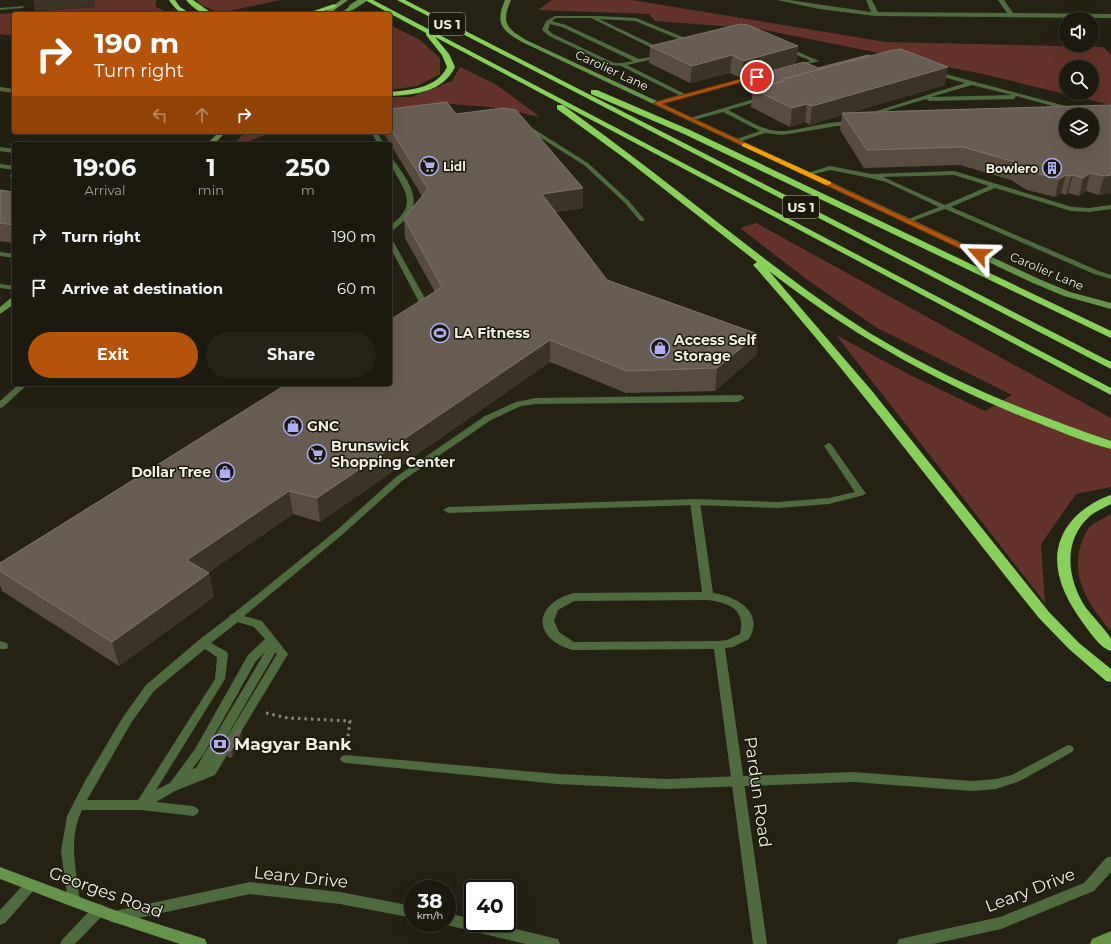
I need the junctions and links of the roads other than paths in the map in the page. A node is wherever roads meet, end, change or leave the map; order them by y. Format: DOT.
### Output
graph roads {
  1 [pos="172,0"];
  2 [pos="189,0"];
  3 [pos="363,0"];
  4 [pos="368,0"];
  5 [pos="400,0"];
  6 [pos="508,0"];
  7 [pos="780,0"];
  8 [pos="869,0"];
  9 [pos="1000,0"];
  10 [pos="343,1"];
  11 [pos="377,5"];
  12 [pos="334,6"];
  13 [pos="22,7"];
  14 [pos="0,9"];
  15 [pos="185,12"];
  16 [pos="206,12"];
  17 [pos="314,12"];
  18 [pos="327,12"];
  19 [pos="345,12"];
  20 [pos="390,12"];
  21 [pos="392,13"];
  22 [pos="875,14"];
  23 [pos="1011,15"];
  24 [pos="1111,16"];
  25 [pos="592,17"];
  26 [pos="548,22"];
  27 [pos="425,30"];
  28 [pos="784,48"];
  29 [pos="495,49"];
  30 [pos="687,49"];
  31 [pos="638,61"];
  32 [pos="622,65"];
  33 [pos="785,69"];
  34 [pos="930,71"];
  35 [pos="769,74"];
  36 [pos="516,77"];
  37 [pos="972,83"];
  38 [pos="0,89"];
  39 [pos="12,91"];
  40 [pos="392,94"];
  41 [pos="685,96"];
  42 [pos="771,96"];
  43 [pos="1024,97"];
  44 [pos="918,99"];
  45 [pos="656,103"];
  46 [pos="1068,108"];
  47 [pos="724,110"];
  48 [pos="690,119"];
  49 [pos="518,123"];
  50 [pos="861,123"];
  51 [pos="837,124"];
  52 [pos="765,131"];
  53 [pos="220,134"];
  54 [pos="736,141"];
  55 [pos="212,142"];
  56 [pos="0,148"];
  57 [pos="12,151"];
  58 [pos="392,162"];
  59 [pos="0,166"];
  60 [pos="12,168"];
  61 [pos="807,174"];
  62 [pos="871,176"];
  63 [pos="994,186"];
  64 [pos="945,207"];
  65 [pos="1111,207"];
  66 [pos="642,220"];
  67 [pos="908,221"];
  68 [pos="392,229"];
  69 [pos="732,238"];
  70 [pos="392,245"];
  71 [pos="0,254"];
  72 [pos="12,256"];
  73 [pos="1111,277"];
  74 [pos="0,286"];
  75 [pos="12,288"];
  76 [pos="12,302"];
  77 [pos="1111,306"];
  78 [pos="0,311"];
  79 [pos="412,317"];
  80 [pos="1111,335"];
  81 [pos="1111,366"];
  82 [pos="22,386"];
  83 [pos="1111,392"];
  84 [pos="741,398"];
  85 [pos="0,404"];
  86 [pos="1111,445"];
  87 [pos="828,446"];
  88 [pos="1111,498"];
  89 [pos="695,502"];
  90 [pos="448,510"];
  91 [pos="708,596"];
  92 [pos="234,617"];
  93 [pos="271,639"];
  94 [pos="203,643"];
  95 [pos="719,645"];
  96 [pos="1111,646"];
  97 [pos="1111,676"];
  98 [pos="1068,749"];
  99 [pos="346,759"];
  100 [pos="739,782"];
  101 [pos="172,787"];
  102 [pos="78,805"];
  103 [pos="141,805"];
  104 [pos="192,811"];
  105 [pos="1111,862"];
  106 [pos="0,873"];
  107 [pos="31,884"];
  108 [pos="74,901"];
  109 [pos="99,910"];
  110 [pos="404,910"];
  111 [pos="115,917"];
  112 [pos="0,919"];
  113 [pos="456,921"];
  114 [pos="1111,937"];
  115 [pos="196,943"];
  116 [pos="67,944"];
  117 [pos="553,944"];
  118 [pos="760,944"];
  119 [pos="904,944"];
  120 [pos="1097,944"];
  1 -- 15 [label="highway"];
  2 -- 16 [label="highway"];
  3 -- 11 [label="highway"];
  3 -- 19 [label="street, bridge"];
  4 -- 11 [label="highway, US 1"];
  5 -- 29 [label="highway, US 1"];
  6 -- 45 [label="street, Carolier Lane"];
  7 -- 22 [label="street"];
  8 -- 22 [label="street"];
  9 -- 23 [label="street"];
  10 -- 12 [label="street"];
  11 -- 20 [label="highway, US 1"];
  12 -- 17 [label="highway"];
  12 -- 18 [label="street"];
  13 -- 14 [label="lane"];
  21 -- 27 [label="highway, US 1"];
  22 -- 23 [label="street"];
  23 -- 24 [label="street"];
  25 -- 26 [label="lane"];
  25 -- 30 [label="lane"];
  25 -- 31 [label="lane"];
  26 -- 31 [label="lane"];
  26 -- 32 [label="lane"];
  27 -- 36 [label="highway, US 1"];
  27 -- 40 [label="highway"];
  28 -- 33 [label="lane"];
  29 -- 80 [label="highway"];
  29 -- 81 [label="highway, US 1"];
  31 -- 32 [label="lane"];
  32 -- 41 [label="lane"];
  34 -- 37 [label="lane"];
  35 -- 41 [label="lane"];
  36 -- 69 [label="highway"];
  36 -- 83 [label="highway, US 1"];
  37 -- 43 [label="lane"];
  37 -- 44 [label="lane"];
  38 -- 39 [label="street"];
  41 -- 45 [label="lane"];
  42 -- 47 [label="lane"];
  43 -- 44 [label="lane"];
  43 -- 46 [label="lane"];
  44 -- 51 [label="lane"];
  45 -- 48 [label="street, Carolier Lane"];
  47 -- 48 [label="lane"];
  47 -- 52 [label="lane"];
  48 -- 54 [label="street, Carolier Lane"];
  49 -- 66 [label="lane"];
  50 -- 51 [label="lane"];
  51 -- 52 [label="lane"];
  52 -- 54 [label="lane"];
  53 -- 55 [label="street"];
  54 -- 61 [label="street, Carolier Lane"];
  56 -- 57 [label="lane"];
  58 -- 68 [label="lane"];
  59 -- 60 [label="lane"];
  61 -- 62 [label="lane"];
  61 -- 67 [label="street, Carolier Lane"];
  62 -- 63 [label="lane"];
  62 -- 64 [label="lane"];
  63 -- 64 [label="lane"];
  63 -- 65 [label="lane"];
  64 -- 67 [label="lane"];
  64 -- 73 [label="lane"];
  67 -- 77 [label="street, Carolier Lane"];
  69 -- 86 [label="highway"];
  69 -- 97 [label="highway"];
  70 -- 79 [label="lane"];
  71 -- 72 [label="lane"];
  74 -- 75 [label="lane"];
  76 -- 78 [label="street"];
  82 -- 85 [label="lane"];
  84 -- 92 [label="lane"];
  87 -- 89 [label="lane"];
  88 -- 96 [label="highway"];
  89 -- 90 [label="lane"];
  89 -- 91 [label="street"];
  91 -- 95 [label="street"];
  91 -- 95 [label="street"];
  92 -- 93 [label="lane"];
  92 -- 94 [label="lane"];
  93 -- 101 [label="lane"];
  93 -- 101 [label="lane"];
  94 -- 102 [label="lane"];
  94 -- 103 [label="lane"];
  95 -- 100 [label="street, Pardun Road"];
  98 -- 100 [label="lane"];
  99 -- 100 [label="lane"];
  100 -- 118 [label="street, Pardun Road"];
  101 -- 103 [label="lane"];
  102 -- 103 [label="lane"];
  102 -- 108 [label="lane"];
  103 -- 104 [label="lane"];
  105 -- 119 [label="street, Leary Drive"];
  106 -- 107 [label="street, Georges Road"];
  107 -- 108 [label="street, Georges Road"];
  107 -- 112 [label="lane"];
  108 -- 109 [label="street, Georges Road"];
  109 -- 111 [label="street, Georges Road"];
  109 -- 116 [label="lane"];
  110 -- 111 [label="street, Leary Drive"];
  111 -- 115 [label="street, Georges Road"];
  113 -- 117 [label="street"];
  114 -- 120 [label="street"];
}
